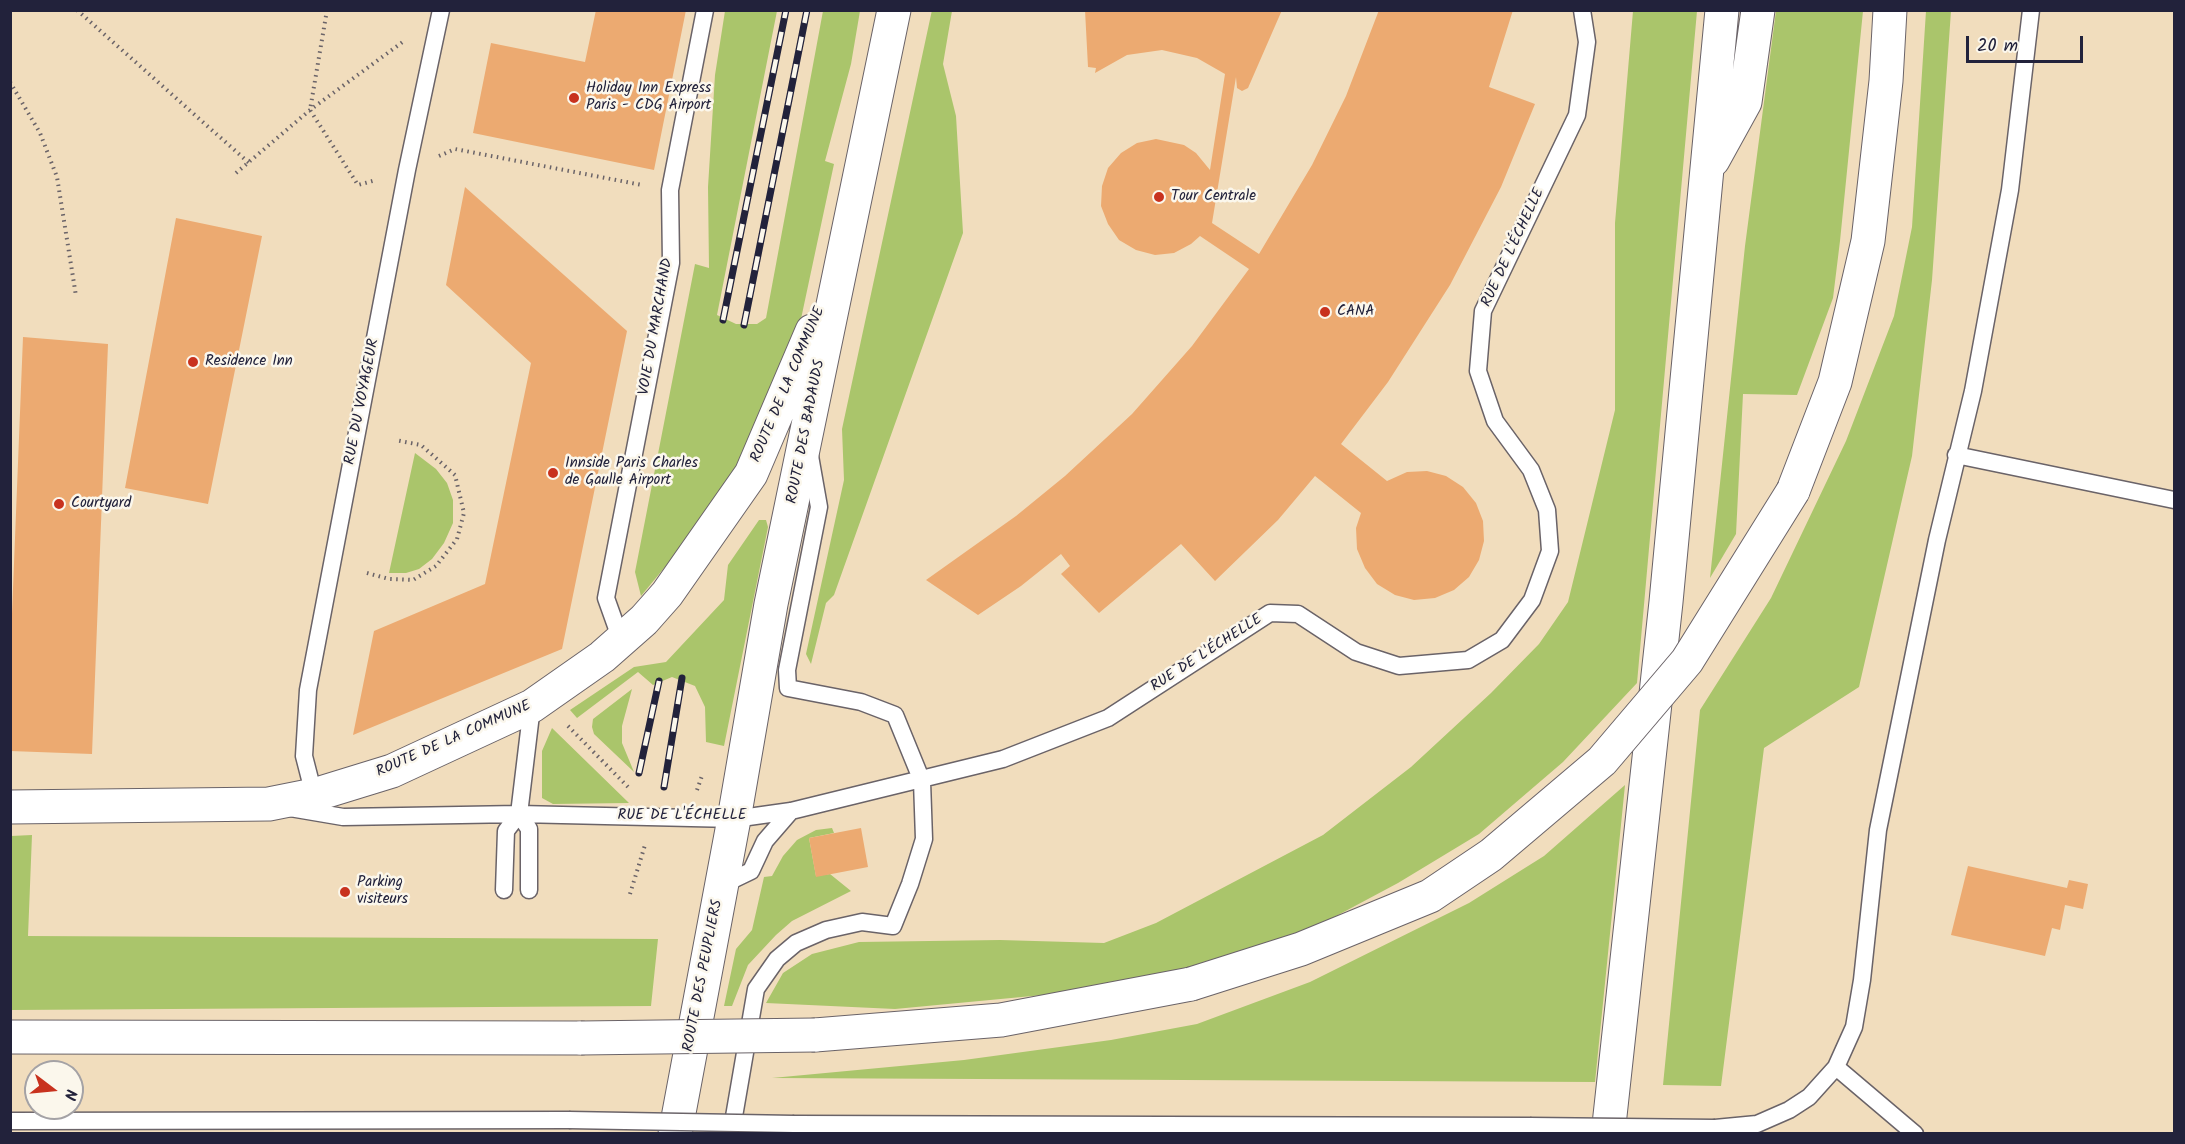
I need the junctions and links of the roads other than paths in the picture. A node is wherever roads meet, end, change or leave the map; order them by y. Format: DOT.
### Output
graph roads {
  1 [pos="441,10"];
  2 [pos="705,10"];
  3 [pos="894,10"];
  4 [pos="1582,10"];
  5 [pos="1722,10"];
  6 [pos="1758,10"];
  7 [pos="1890,10"];
  8 [pos="2031,10"];
  9 [pos="1708,169"];
  10 [pos="840,265"];
  11 [pos="807,438"];
  12 [pos="1956,455"];
  13 [pos="2175,500"];
  14 [pos="621,640"];
  15 [pos="532,706"];
  16 [pos="922,781"];
  17 [pos="314,795"];
  18 [pos="268,804"];
  19 [pos="10,807"];
  20 [pos="791,811"];
  21 [pos="519,814"];
  22 [pos="734,819"];
  23 [pos="722,885"];
  24 [pos="504,890"];
  25 [pos="529,890"];
  26 [pos="10,1036"];
  27 [pos="1836,1067"];
  28 [pos="10,1121"];
  29 [pos="1328,1129"];
  30 [pos="675,1134"];
  31 [pos="731,1134"];
  32 [pos="1608,1134"];
  33 [pos="1915,1134"];
  1 -- 17 [label="lane, RUE DU VOYAGEUR"];
  2 -- 14 [label="lane, VOIE DU MARCHAND"];
  3 -- 10 [label="main road, ROUTE DES BADAUDS"];
  4 -- 16 [label="lane, RUE DE L'ÉCHELLE"];
  5 -- 9 [label="main road"];
  6 -- 9 [label="main road"];
  7 -- 26 [label="main road, bridge"];
  8 -- 12 [label="lane"];
  9 -- 32 [label="main road"];
  10 -- 11 [label="main road, ROUTE DES BADAUDS"];
  10 -- 14 [label="main road, ROUTE DE LA COMMUNE"];
  11 -- 16 [label="lane"];
  11 -- 22 [label="main road, ROUTE DES BADAUDS"];
  12 -- 13 [label="lane"];
  12 -- 27 [label="lane"];
  14 -- 15 [label="main road, ROUTE DE LA COMMUNE"];
  15 -- 17 [label="main road, ROUTE DE LA COMMUNE"];
  15 -- 21 [label="lane"];
  16 -- 20 [label="lane, RUE DE L'ÉCHELLE"];
  16 -- 31 [label="lane"];
  17 -- 18 [label="main road, ROUTE DE LA COMMUNE"];
  18 -- 19 [label="main road, ROUTE DE LA COMMUNE"];
  18 -- 21 [label="lane, RUE DE L'ÉCHELLE"];
  20 -- 22 [label="lane, RUE DE L'ÉCHELLE"];
  20 -- 23 [label="lane"];
  21 -- 22 [label="lane, RUE DE L'ÉCHELLE"];
  21 -- 24 [label="lane"];
  21 -- 25 [label="lane"];
  22 -- 23 [label="main road, ROUTE DES PEUPLIERS"];
  23 -- 30 [label="main road, ROUTE DES PEUPLIERS"];
  27 -- 29 [label="lane, bridge"];
  27 -- 33 [label="lane"];
  28 -- 29 [label="lane, bridge"];
}
